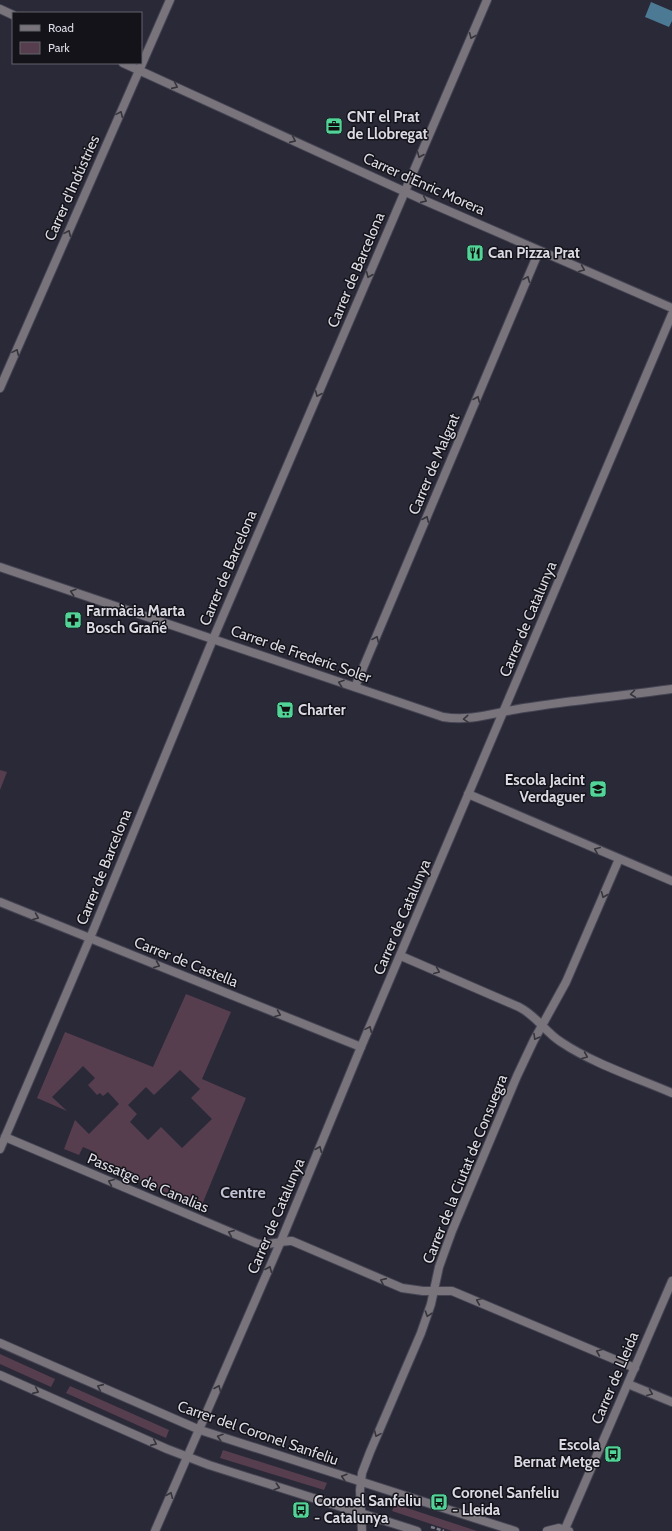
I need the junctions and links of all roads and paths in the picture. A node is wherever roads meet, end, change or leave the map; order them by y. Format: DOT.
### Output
graph roads {
  1 [pos="170,0"];
  2 [pos="487,0"];
  3 [pos="0,9"];
  4 [pos="12,15"];
  5 [pos="142,63"];
  6 [pos="125,64"];
  7 [pos="142,64"];
  8 [pos="139,70"];
  9 [pos="405,191"];
  10 [pos="539,251"];
  11 [pos="672,308"];
  12 [pos="672,314"];
  13 [pos="0,388"];
  14 [pos="0,567"];
  15 [pos="213,639"];
  16 [pos="355,688"];
  17 [pos="672,690"];
  18 [pos="504,712"];
  19 [pos="468,794"];
  20 [pos="619,859"];
  21 [pos="672,881"];
  22 [pos="0,902"];
  23 [pos="90,938"];
  24 [pos="401,956"];
  25 [pos="543,1025"];
  26 [pos="361,1047"];
  27 [pos="672,1093"];
  28 [pos="5,1137"];
  29 [pos="0,1149"];
  30 [pos="281,1241"];
  31 [pos="672,1281"];
  32 [pos="434,1290"];
  33 [pos="0,1343"];
  34 [pos="635,1368"];
  35 [pos="0,1375"];
  36 [pos="628,1384"];
  37 [pos="672,1402"];
  38 [pos="200,1430"];
  39 [pos="187,1457"];
  40 [pos="361,1482"];
  41 [pos="362,1514"];
  42 [pos="567,1530"];
  43 [pos="155,1531"];
  44 [pos="362,1531"];
  45 [pos="417,1531"];
  46 [pos="515,1531"];
  47 [pos="547,1531"];
  1 -- 5 [label="street, Carrer d'Indústries"];
  2 -- 9 [label="street, Carrer de Barcelona, one-way"];
  3 -- 4 [label="street"];
  6 -- 8 [label="street, Carrer d'Enric Morera"];
  7 -- 8 [label="street, Carrer d'Indústries"];
  8 -- 9 [label="street, Carrer d'Enric Morera, one-way"];
  13 -- 8 [label="street, Carrer d'Indústries, one-way"];
  9 -- 10 [label="street, Carrer d'Enric Morera, one-way"];
  9 -- 15 [label="street, Carrer de Barcelona, one-way"];
  10 -- 11 [label="street, Carrer d'Enric Morera, one-way"];
  16 -- 10 [label="street, Carrer de Malgrat, one-way"];
  12 -- 18 [label="street, Carrer de Catalunya"];
  15 -- 14 [label="street, Carrer de Frederic Soler, one-way"];
  16 -- 15 [label="street, Carrer de Frederic Soler, one-way"];
  15 -- 23 [label="street, Carrer de Barcelona"];
  18 -- 16 [label="street, Carrer de Frederic Soler, one-way"];
  17 -- 18 [label="street, Carrer de Frederic Soler, one-way"];
  18 -- 19 [label="street, Carrer de Catalunya"];
  20 -- 19 [label="street, one-way"];
  19 -- 24 [label="street, Carrer de Catalunya"];
  20 -- 21 [label="street"];
  20 -- 25 [label="street, Carrer de la Ciutat de Consuegra, one-way"];
  22 -- 23 [label="street, Carrer de Castella, one-way"];
  23 -- 26 [label="street, Carrer de Castella, one-way"];
  23 -- 28 [label="street, Carrer de Barcelona"];
  24 -- 25 [label="street, one-way"];
  26 -- 24 [label="street, Carrer de Catalunya, one-way"];
  25 -- 27 [label="street, one-way"];
  25 -- 32 [label="street, Carrer de la Ciutat de Consuegra, one-way"];
  30 -- 26 [label="street, Carrer de Catalunya, one-way"];
  28 -- 29 [label="street, Carrer de Barcelona"];
  30 -- 28 [label="street, Passatge de Canalias, one-way"];
  32 -- 30 [label="street, Passatge de Canalias, one-way"];
  38 -- 30 [label="street, Carrer de Catalunya, one-way"];
  31 -- 34 [label="street, Carrer de Lleida"];
  34 -- 32 [label="street, Passatge de Canalias, one-way"];
  32 -- 40 [label="street, Carrer de la Ciutat de Consuegra, one-way"];
  38 -- 33 [label="street, Carrer del Coronel Sanfeliu, one-way"];
  34 -- 36 [label="street, Carrer de Lleida"];
  35 -- 39 [label="street, one-way"];
  36 -- 37 [label="street, one-way"];
  36 -- 42 [label="street, Carrer de Lleida"];
  38 -- 39 [label="street, Carrer de Catalunya"];
  40 -- 38 [label="street, Carrer del Coronel Sanfeliu, one-way"];
  39 -- 41 [label="street, one-way"];
  43 -- 39 [label="street, Carrer de Catalunya, one-way"];
  40 -- 41 [label="street, Carrer de la Ciutat de Consuegra"];
  40 -- 46 [label="street, Carrer del Coronel Sanfeliu"];
  41 -- 44 [label="street, Carrer de la Ciutat de Consuegra"];
  41 -- 45 [label="street"];
  42 -- 47 [label="street"];
}
